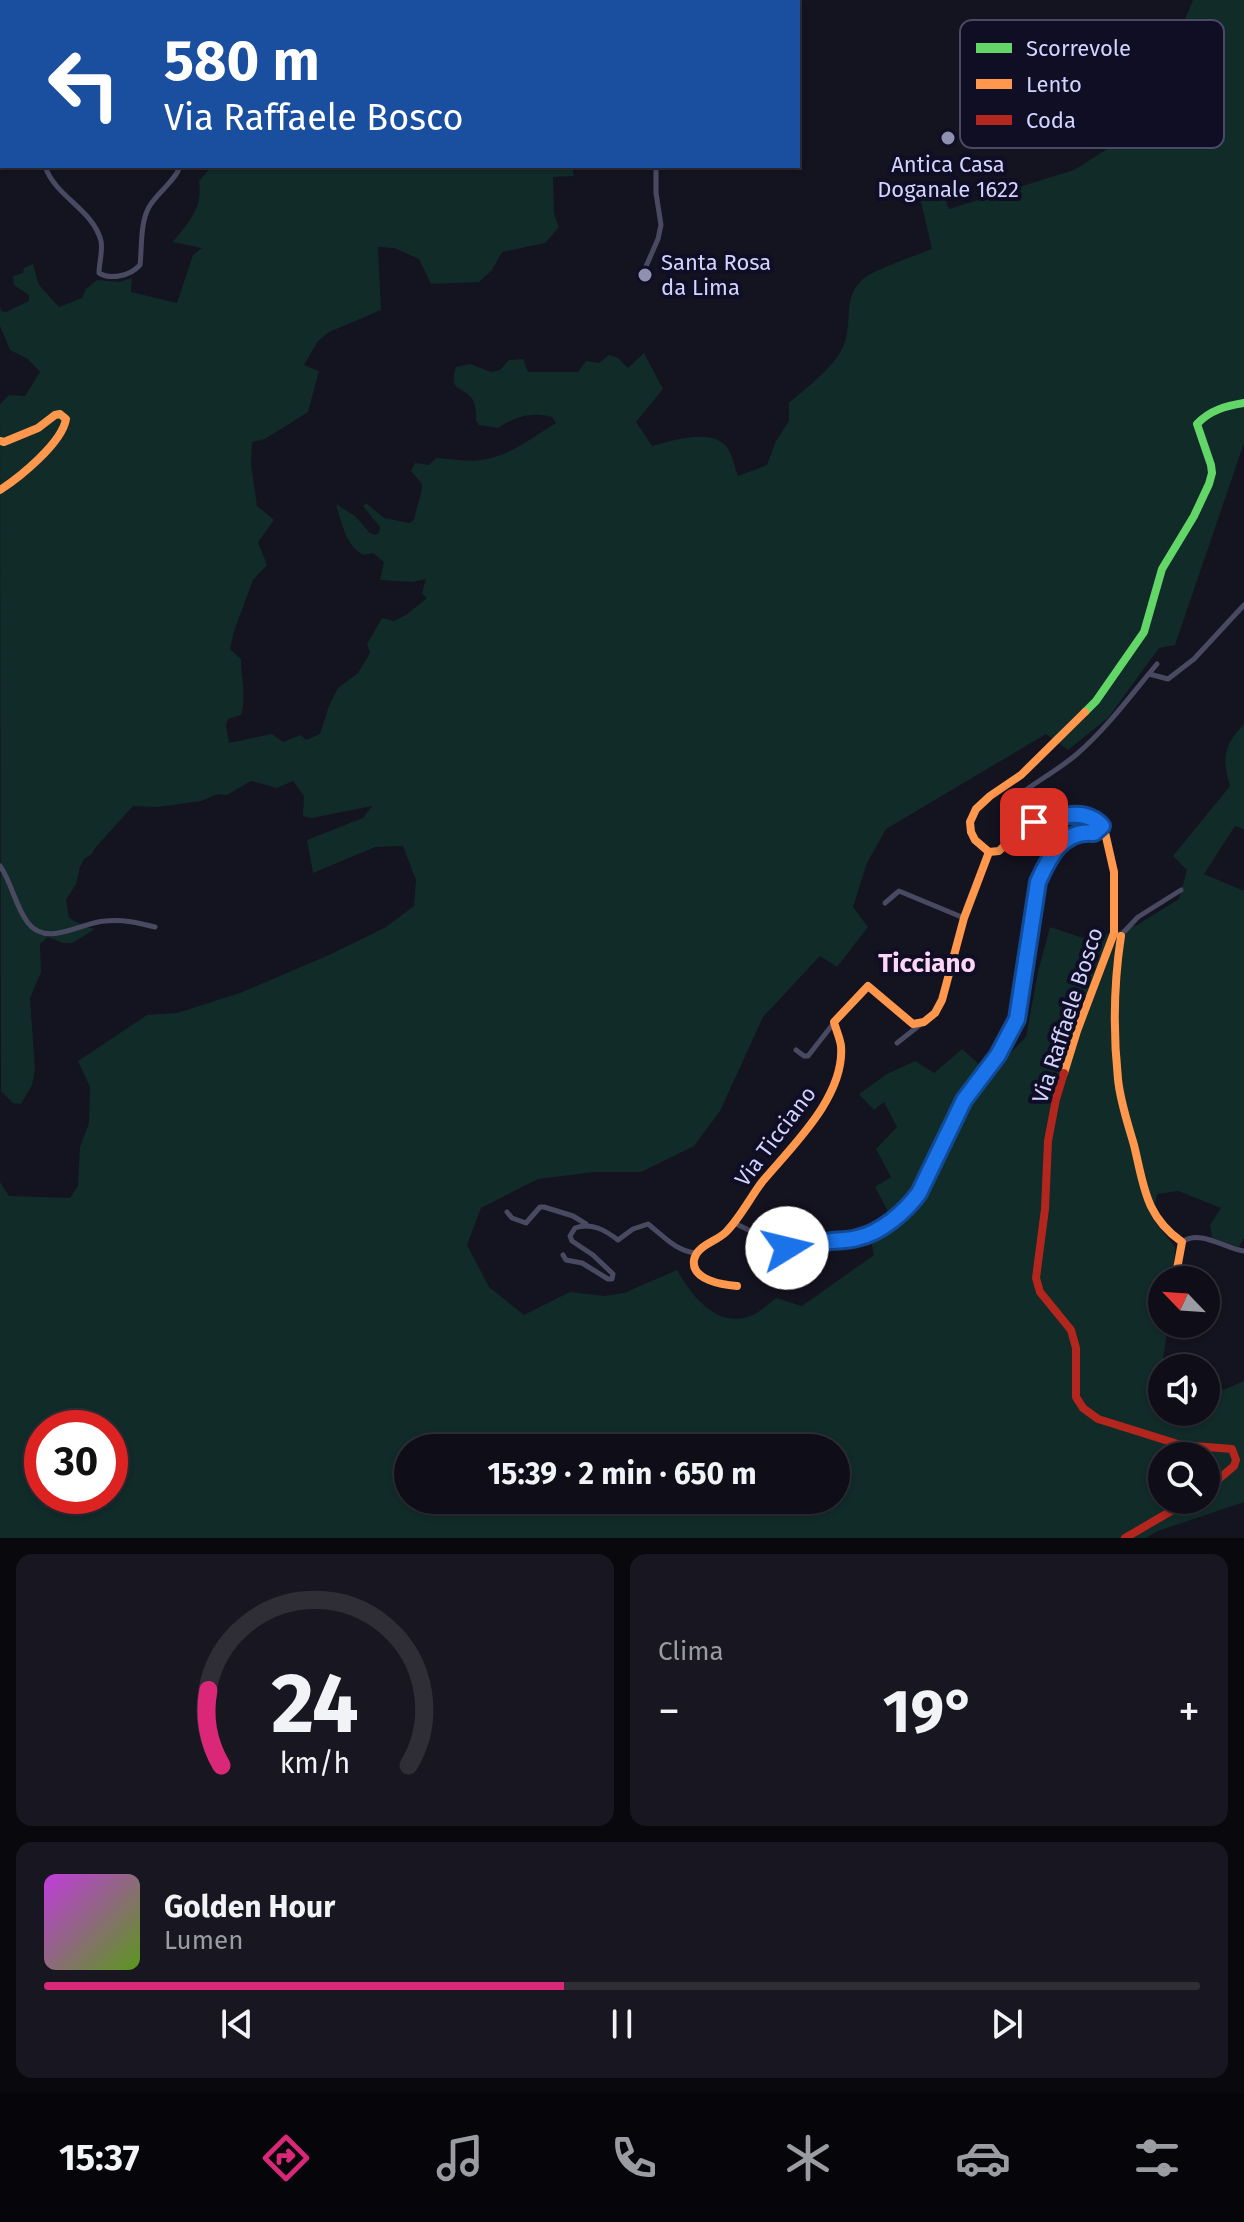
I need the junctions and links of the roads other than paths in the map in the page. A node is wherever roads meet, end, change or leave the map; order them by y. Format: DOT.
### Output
graph roads {
  1 [pos="46,168"];
  2 [pos="179,168"];
  3 [pos="656,168"];
  4 [pos="644,271"];
  5 [pos="1244,403"];
  6 [pos="0,441"];
  7 [pos="0,490"];
  8 [pos="1244,605"];
  9 [pos="1157,664"];
  10 [pos="1149,674"];
  11 [pos="1102,826"];
  12 [pos="1008,843"];
  13 [pos="989,852"];
  14 [pos="0,866"];
  15 [pos="1181,890"];
  16 [pos="885,903"];
  17 [pos="964,918"];
  18 [pos="155,927"];
  19 [pos="1121,936"];
  20 [pos="1112,942"];
  21 [pos="834,1022"];
  22 [pos="924,1022"];
  23 [pos="897,1043"];
  24 [pos="796,1050"];
  25 [pos="507,1212"];
  26 [pos="733,1223"];
  27 [pos="587,1224"];
  28 [pos="1182,1242"];
  29 [pos="1244,1251"];
  30 [pos="697,1253"];
  31 [pos="563,1255"];
  32 [pos="1178,1266"];
  33 [pos="737,1286"];
  34 [pos="1171,1442"];
  35 [pos="1220,1448"];
  36 [pos="1220,1478"];
  37 [pos="1166,1514"];
  38 [pos="1125,1538"];
  1 -- 2 [label="street"];
  3 -- 4 [label="street"];
  5 -- 13 [label="street"];
  6 -- 7 [label="street"];
  8 -- 10 [label="street"];
  9 -- 10 [label="street"];
  10 -- 12 [label="street"];
  11 -- 12 [label="street"];
  11 -- 20 [label="street, Via Raffaele Bosco"];
  11 -- 26 [label="street"];
  12 -- 13 [label="street"];
  13 -- 17 [label="street"];
  14 -- 18 [label="street"];
  15 -- 19 [label="street"];
  16 -- 17 [label="street"];
  17 -- 22 [label="street"];
  19 -- 20 [label="street"];
  19 -- 28 [label="street"];
  20 -- 34 [label="street, Via Raffaele Bosco"];
  21 -- 22 [label="street"];
  21 -- 24 [label="street"];
  21 -- 26 [label="street, Via Ticciano"];
  22 -- 23 [label="street"];
  25 -- 27 [label="street"];
  26 -- 30 [label="street, Via Ticciano"];
  27 -- 30 [label="street"];
  27 -- 31 [label="street"];
  28 -- 29 [label="street"];
  28 -- 32 [label="street"];
  30 -- 33 [label="street"];
  35 -- 36 [label="street, Via Raffaele Bosco"];
  37 -- 38 [label="street"];
}
